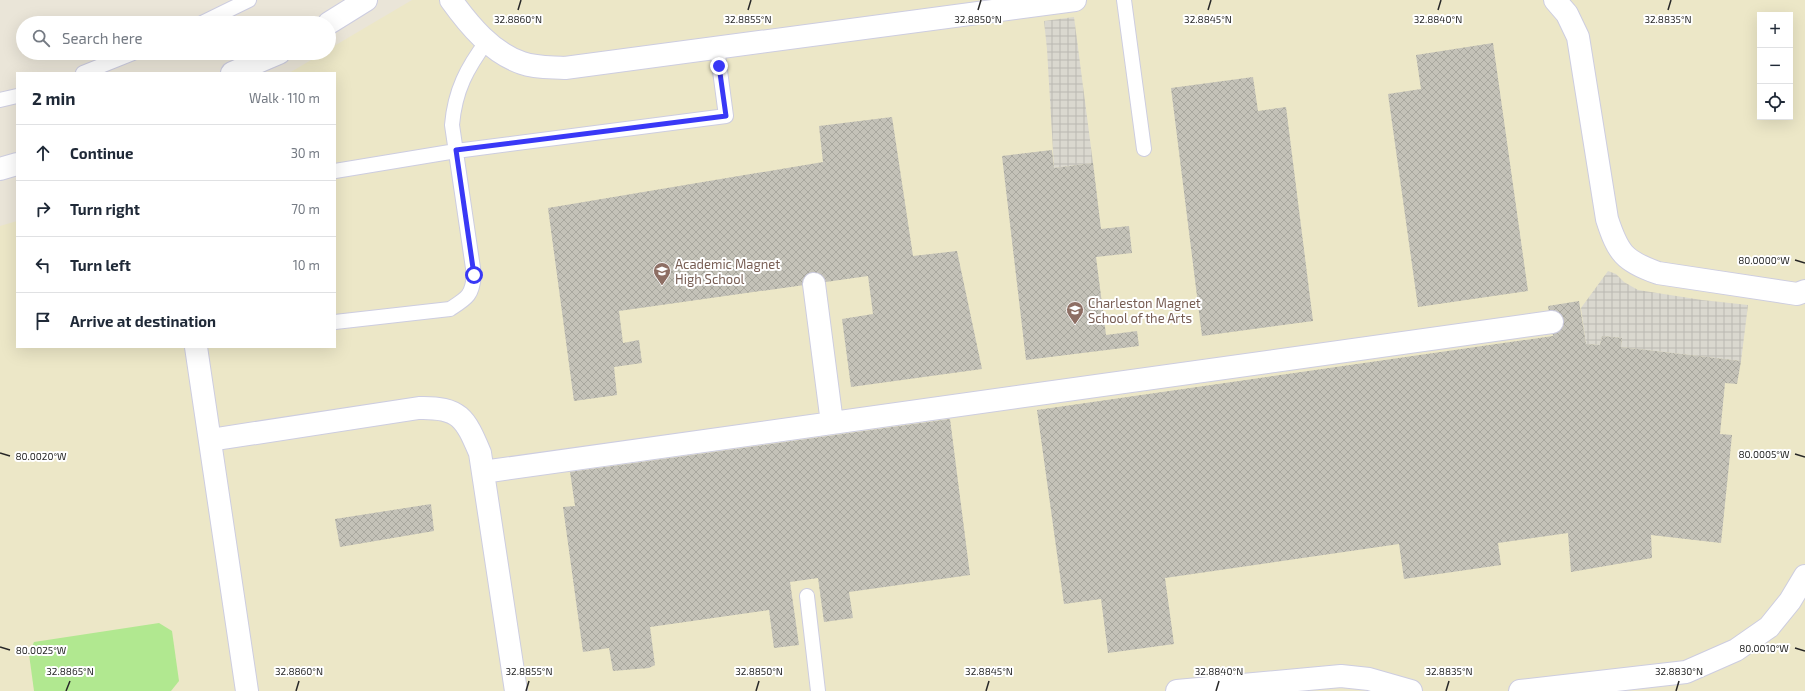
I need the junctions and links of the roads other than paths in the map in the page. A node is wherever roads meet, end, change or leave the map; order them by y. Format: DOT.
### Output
graph roads {
  1 [pos="249,0"];
  2 [pos="366,0"];
  3 [pos="451,0"];
  4 [pos="1074,0"];
  5 [pos="1124,0"];
  6 [pos="1555,0"];
  7 [pos="216,16"];
  8 [pos="336,19"];
  9 [pos="487,41"];
  10 [pos="717,48"];
  11 [pos="116,60"];
  12 [pos="263,60"];
  13 [pos="86,72"];
  14 [pos="234,72"];
  15 [pos="16,96"];
  16 [pos="0,100"];
  17 [pos="1144,149"];
  18 [pos="456,150"];
  19 [pos="16,164"];
  20 [pos="0,168"];
  21 [pos="336,171"];
  22 [pos="814,284"];
  23 [pos="1805,291"];
  24 [pos="336,322"];
  25 [pos="1552,322"];
  26 [pos="196,348"];
  27 [pos="832,423"];
  28 [pos="210,440"];
  29 [pos="483,472"];
  30 [pos="1805,576"];
  31 [pos="807,596"];
  32 [pos="247,691"];
  33 [pos="516,691"];
  34 [pos="818,691"];
  35 [pos="1177,691"];
  36 [pos="1411,691"];
  37 [pos="1520,691"];
  1 -- 7 [label="lane"];
  2 -- 8 [label="street"];
  3 -- 9 [label="street"];
  4 -- 10 [label="street"];
  5 -- 17 [label="lane"];
  6 -- 23 [label="street"];
  9 -- 10 [label="street"];
  9 -- 18 [label="lane"];
  10 -- 18 [label="lane"];
  11 -- 13 [label="lane"];
  12 -- 14 [label="street"];
  15 -- 16 [label="lane"];
  18 -- 21 [label="lane"];
  18 -- 24 [label="lane"];
  19 -- 20 [label="street"];
  22 -- 27 [label="street"];
  25 -- 27 [label="street"];
  26 -- 28 [label="street"];
  27 -- 29 [label="street"];
  28 -- 29 [label="street"];
  28 -- 32 [label="street"];
  29 -- 33 [label="street"];
  30 -- 37 [label="street"];
  31 -- 34 [label="lane"];
  35 -- 36 [label="street"];
}
